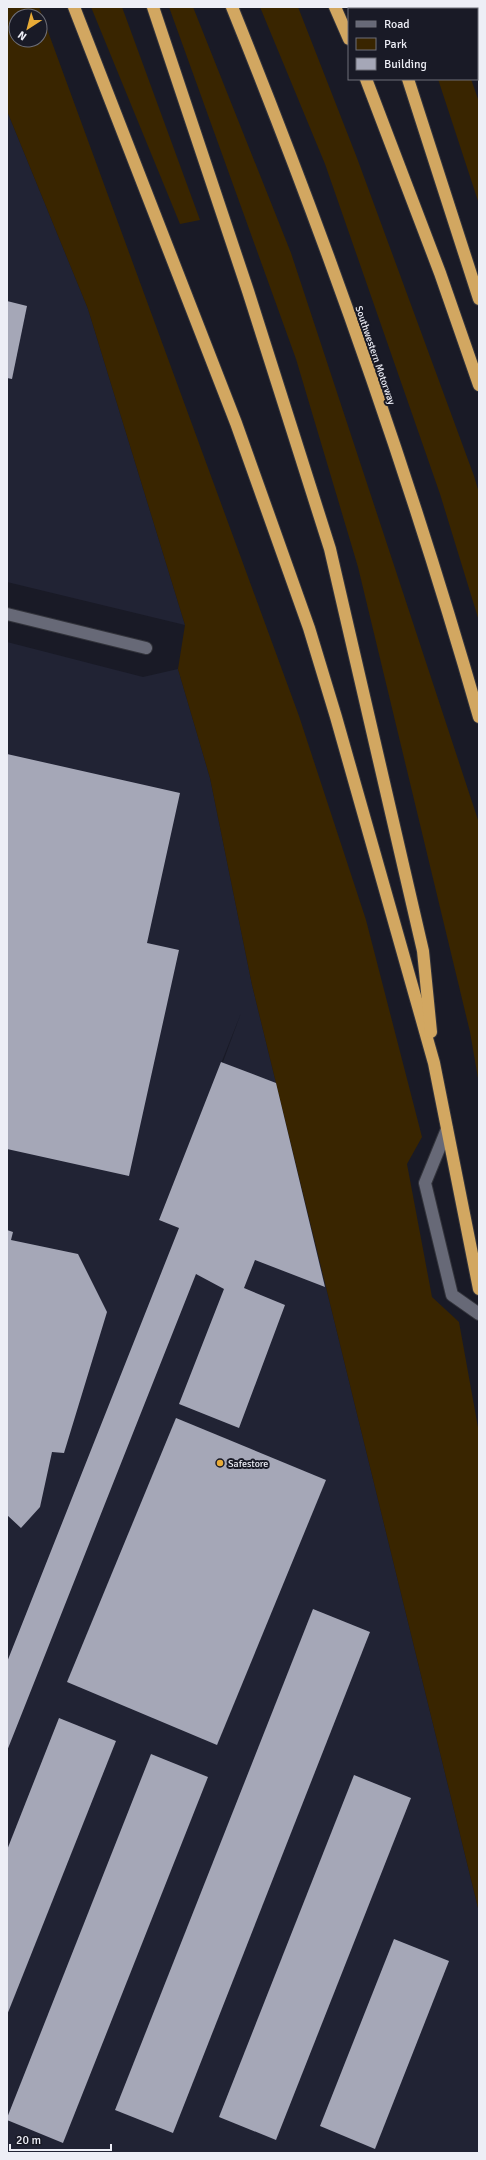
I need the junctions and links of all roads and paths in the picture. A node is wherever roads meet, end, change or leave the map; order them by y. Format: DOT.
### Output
graph roads {
  1 [pos="74,7"];
  2 [pos="153,7"];
  3 [pos="232,7"];
  4 [pos="335,7"];
  5 [pos="348,37"];
  6 [pos="366,80"];
  7 [pos="408,80"];
  8 [pos="479,298"];
  9 [pos="479,385"];
  10 [pos="7,614"];
  11 [pos="146,648"];
  12 [pos="479,717"];
  13 [pos="434,1063"];
  14 [pos="447,1129"];
  15 [pos="479,1289"];
  16 [pos="479,1314"];
  1 -- 13 [label="highway"];
  2 -- 13 [label="highway"];
  3 -- 12 [label="highway, Southwestern Motorway"];
  4 -- 5 [label="highway"];
  6 -- 9 [label="highway"];
  7 -- 8 [label="highway"];
  10 -- 11 [label="lane"];
  13 -- 14 [label="highway"];
  14 -- 15 [label="highway"];
  14 -- 16 [label="lane"];
}
